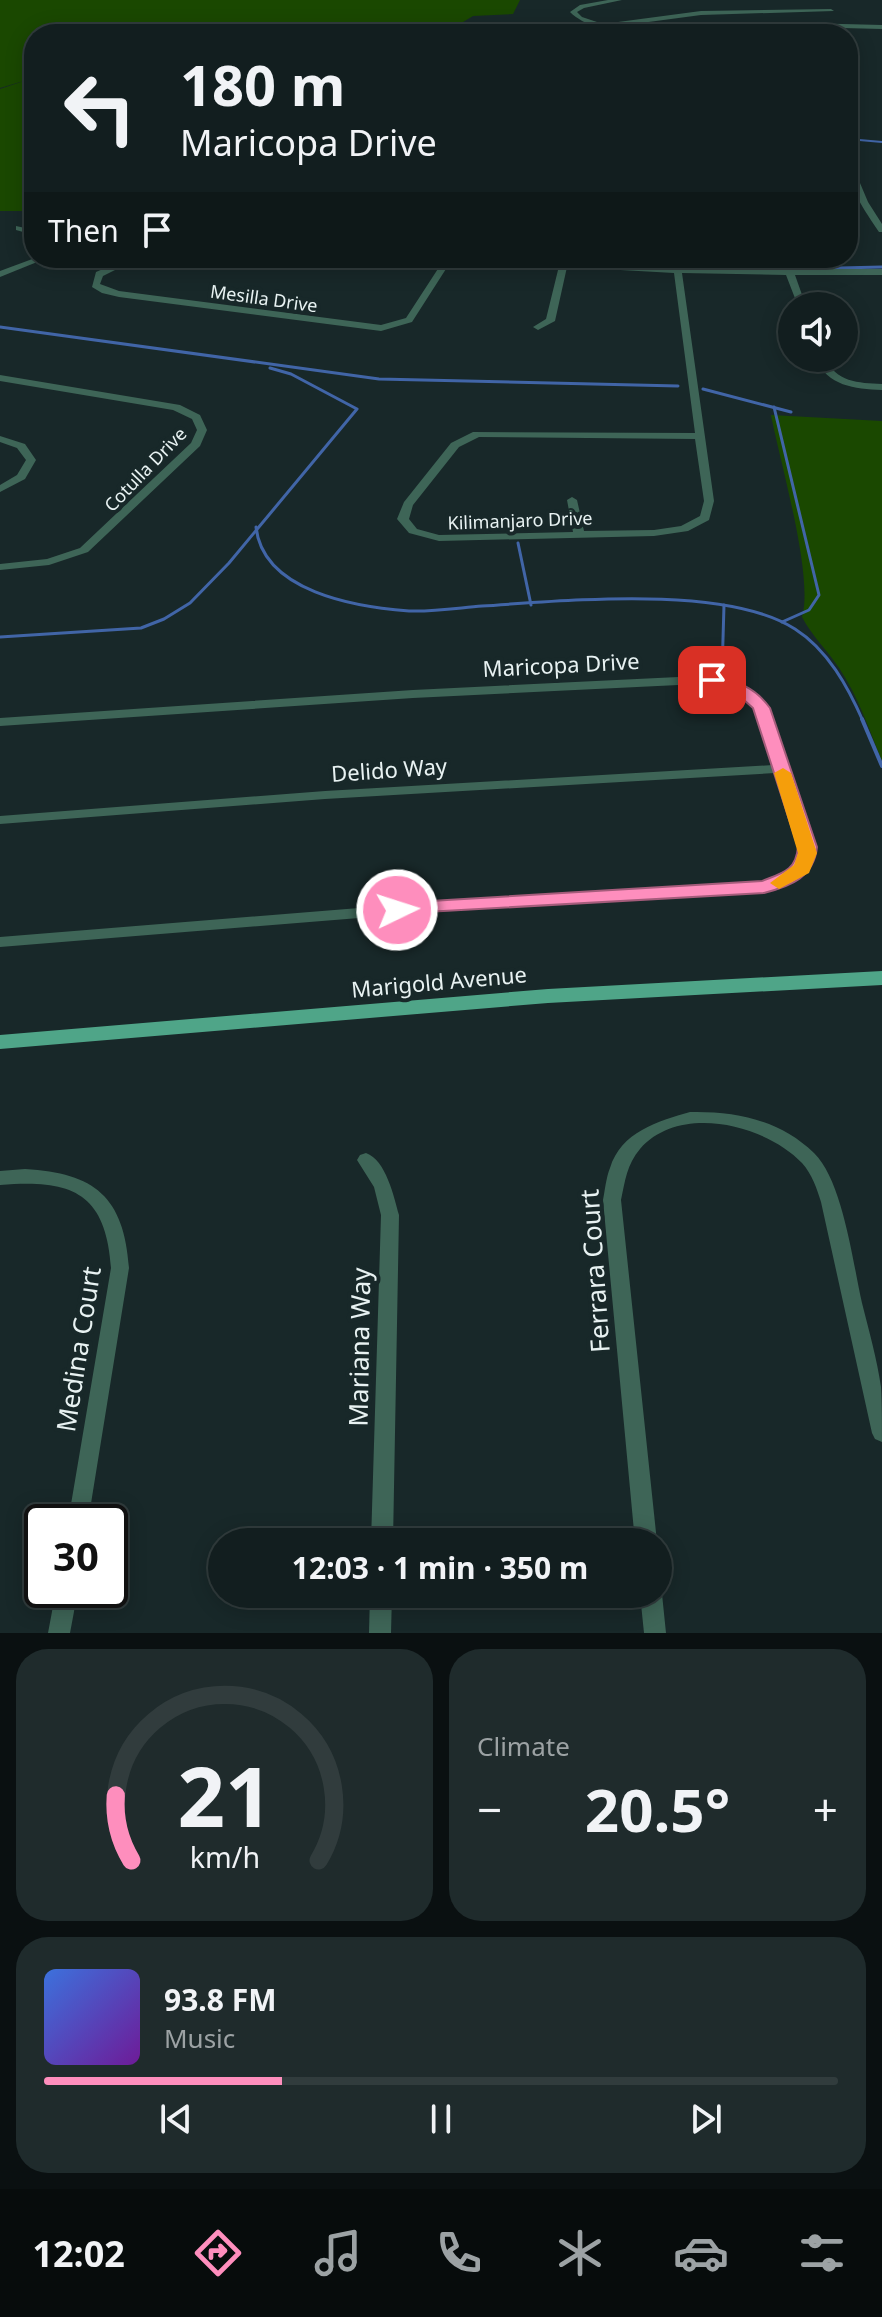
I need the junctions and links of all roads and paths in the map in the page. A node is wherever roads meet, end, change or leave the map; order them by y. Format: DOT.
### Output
graph roads {
  1 [pos="619,0"];
  2 [pos="830,0"];
  3 [pos="831,11"];
  4 [pos="597,24"];
  5 [pos="618,24"];
  6 [pos="833,24"];
  7 [pos="858,26"];
  8 [pos="882,27"];
  9 [pos="858,188"];
  10 [pos="19,228"];
  11 [pos="24,230"];
  12 [pos="882,230"];
  13 [pos="24,265"];
  14 [pos="110,268"];
  15 [pos="443,268"];
  16 [pos="563,268"];
  17 [pos="643,268"];
  18 [pos="788,268"];
  19 [pos="676,271"];
  20 [pos="882,272"];
  21 [pos="790,273"];
  22 [pos="0,274"];
  23 [pos="797,292"];
  24 [pos="538,327"];
  25 [pos="826,372"];
  26 [pos="0,378"];
  27 [pos="882,387"];
  28 [pos="699,436"];
  29 [pos="0,439"];
  30 [pos="0,489"];
  31 [pos="572,500"];
  32 [pos="579,534"];
  33 [pos="0,567"];
  34 [pos="0,722"];
  35 [pos="781,769"];
  36 [pos="0,820"];
  37 [pos="0,942"];
  38 [pos="882,978"];
  39 [pos="0,1042"];
  40 [pos="366,1160"];
  41 [pos="0,1178"];
  42 [pos="882,1433"];
  43 [pos="81,1504"];
  44 [pos="382,1528"];
  45 [pos="645,1528"];
  46 [pos="64,1608"];
  47 [pos="381,1608"];
  48 [pos="652,1608"];
  49 [pos="59,1633"];
  50 [pos="380,1633"];
  51 [pos="655,1633"];
  1 -- 4 [label="street"];
  2 -- 3 [label="street"];
  3 -- 5 [label="street"];
  3 -- 6 [label="street"];
  7 -- 8 [label="street"];
  9 -- 12 [label="street"];
  10 -- 11 [label="street"];
  13 -- 22 [label="street"];
  14 -- 15 [label="street, Mesilla Drive"];
  16 -- 24 [label="street"];
  17 -- 19 [label="street"];
  18 -- 21 [label="street"];
  19 -- 21 [label="street"];
  19 -- 28 [label="street, Kilimanjaro Drive"];
  20 -- 21 [label="street"];
  21 -- 23 [label="street"];
  25 -- 27 [label="street"];
  26 -- 33 [label="street, Cotulla Drive"];
  28 -- 32 [label="street, Kilimanjaro Drive"];
  28 -- 32 [label="street, Kilimanjaro Drive"];
  29 -- 30 [label="street"];
  31 -- 32 [label="street"];
  34 -- 35 [label="street, Maricopa Drive"];
  35 -- 36 [label="street, Delido Way"];
  35 -- 37 [label="street, Maricopa Drive"];
  38 -- 39 [label="main road, Marigold Avenue"];
  40 -- 44 [label="street, Mariana Way"];
  41 -- 43 [label="street, Medina Court"];
  42 -- 45 [label="street, Ferrara Court"];
  46 -- 49 [label="street"];
  47 -- 50 [label="street"];
  48 -- 51 [label="street"];
}
